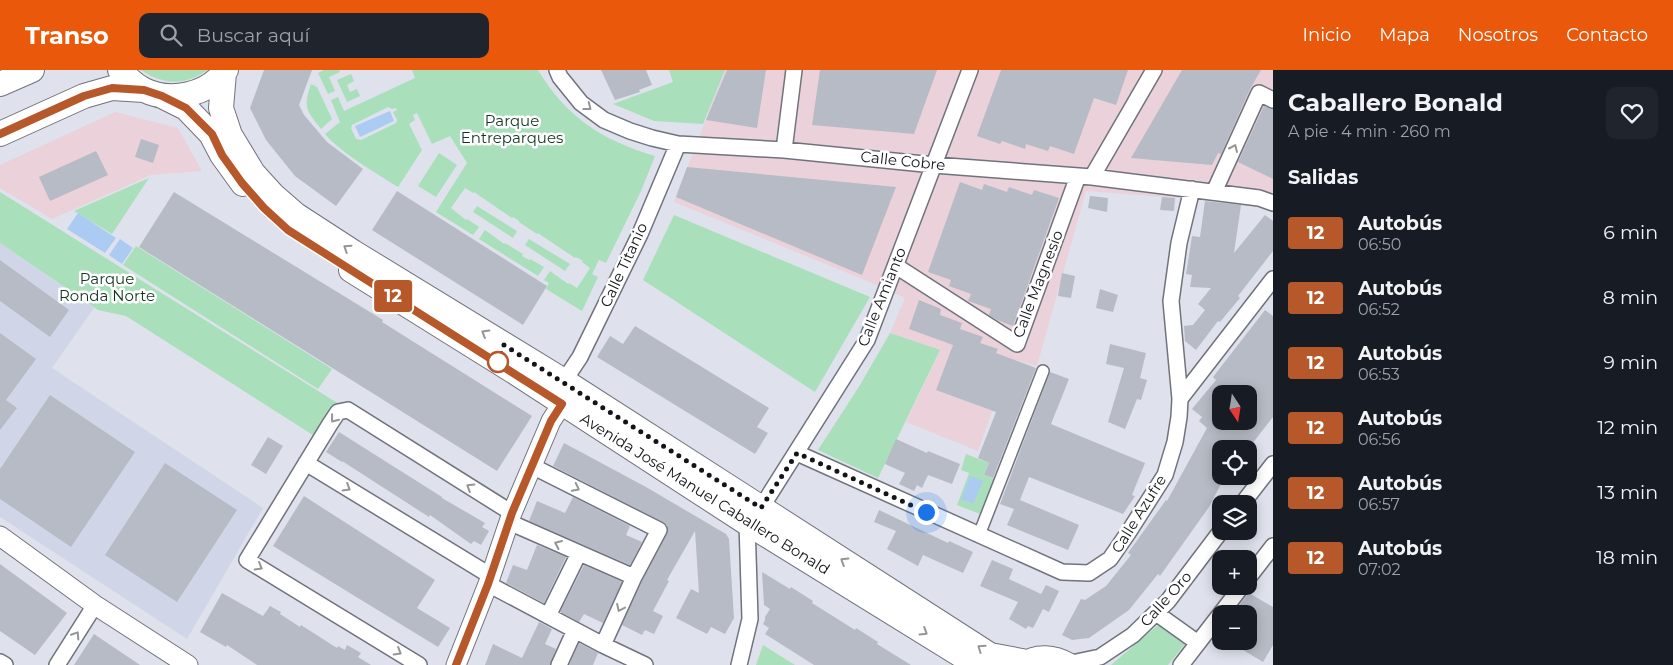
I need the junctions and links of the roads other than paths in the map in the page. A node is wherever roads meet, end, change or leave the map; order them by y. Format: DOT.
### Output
graph roads {
  1 [pos="22,70"];
  2 [pos="120,70"];
  3 [pos="557,70"];
  4 [pos="794,70"];
  5 [pos="970,70"];
  6 [pos="1154,70"];
  7 [pos="225,72"];
  8 [pos="0,84"];
  9 [pos="153,93"];
  10 [pos="1273,100"];
  11 [pos="0,134"];
  12 [pos="678,144"];
  13 [pos="784,150"];
  14 [pos="934,165"];
  15 [pos="1085,177"];
  16 [pos="1192,189"];
  17 [pos="1214,192"];
  18 [pos="1273,203"];
  19 [pos="896,266"];
  20 [pos="1273,279"];
  21 [pos="1043,371"];
  22 [pos="563,392"];
  23 [pos="1180,399"];
  24 [pos="797,453"];
  25 [pos="306,463"];
  26 [pos="1273,464"];
  27 [pos="532,466"];
  28 [pos="1249,495"];
  29 [pos="754,515"];
  30 [pos="510,518"];
  31 [pos="979,535"];
  32 [pos="0,536"];
  33 [pos="1214,540"];
  34 [pos="1273,546"];
  35 [pos="579,553"];
  36 [pos="1257,567"];
  37 [pos="634,577"];
  38 [pos="490,580"];
  39 [pos="1235,595"];
  40 [pos="95,605"];
  41 [pos="1156,613"];
  42 [pos="548,616"];
  43 [pos="575,630"];
  44 [pos="1198,643"];
  45 [pos="603,645"];
  46 [pos="1098,661"];
  47 [pos="0,662"];
  48 [pos="1025,664"];
  49 [pos="1067,664"];
  50 [pos="5,665"];
  51 [pos="56,665"];
  52 [pos="188,665"];
  53 [pos="419,665"];
  54 [pos="456,665"];
  55 [pos="559,665"];
  56 [pos="646,665"];
  57 [pos="739,665"];
  58 [pos="977,665"];
  59 [pos="1181,665"];
  1 -- 8 [label="main road"];
  2 -- 9 [label="main road"];
  3 -- 12 [label="street, Calle Cobre, one-way"];
  4 -- 13 [label="street"];
  5 -- 14 [label="street, Calle Amianto"];
  6 -- 15 [label="street"];
  7 -- 9 [label="main road"];
  22 -- 7 [label="main road, Avenida José Manuel Caballero Bonald, one-way"];
  9 -- 11 [label="main road"];
  9 -- 22 [label="main road, Avenida José Manuel Caballero Bonald"];
  17 -- 10 [label="street, one-way"];
  12 -- 13 [label="street, Calle Cobre"];
  12 -- 22 [label="street, Calle Titanio"];
  13 -- 14 [label="street, Calle Cobre"];
  14 -- 15 [label="street, Calle Cobre"];
  14 -- 19 [label="street, Calle Amianto"];
  15 -- 16 [label="street, Calle Cobre"];
  15 -- 19 [label="street, Calle Magnesio"];
  16 -- 17 [label="street, Calle Cobre"];
  16 -- 23 [label="street, Calle Azufre"];
  17 -- 18 [label="street, Calle Cobre"];
  19 -- 24 [label="street, Calle Amianto"];
  20 -- 23 [label="street"];
  21 -- 31 [label="street"];
  22 -- 27 [label="street"];
  22 -- 29 [label="main road, Avenida José Manuel Caballero Bonald"];
  23 -- 31 [label="street, Calle Azufre"];
  24 -- 29 [label="street, Calle Amianto"];
  24 -- 31 [label="street, Calle Azufre"];
  30 -- 25 [label="street, one-way"];
  25 -- 38 [label="street, one-way"];
  25 -- 53 [label="street, one-way"];
  26 -- 28 [label="street"];
  27 -- 30 [label="street"];
  27 -- 37 [label="street, one-way"];
  48 -- 29 [label="main road, Avenida José Manuel Caballero Bonald, one-way"];
  29 -- 57 [label="street"];
  29 -- 58 [label="main road, Avenida José Manuel Caballero Bonald, one-way"];
  35 -- 30 [label="street, one-way"];
  30 -- 38 [label="street"];
  32 -- 40 [label="street"];
  33 -- 41 [label="street, Calle Oro"];
  34 -- 36 [label="street"];
  35 -- 37 [label="street"];
  35 -- 42 [label="street"];
  37 -- 45 [label="street, one-way"];
  38 -- 42 [label="street"];
  38 -- 54 [label="street"];
  39 -- 44 [label="street"];
  51 -- 40 [label="street, one-way"];
  40 -- 52 [label="street"];
  41 -- 44 [label="street"];
  41 -- 46 [label="street, Calle Oro"];
  42 -- 43 [label="street"];
  43 -- 45 [label="street"];
  43 -- 55 [label="street"];
  44 -- 59 [label="street"];
  45 -- 56 [label="street"];
  46 -- 49 [label="street, Calle Oro"];
  47 -- 50 [label="street"];
  48 -- 49 [label="main road, Avenida José Manuel Caballero Bonald"];
}
